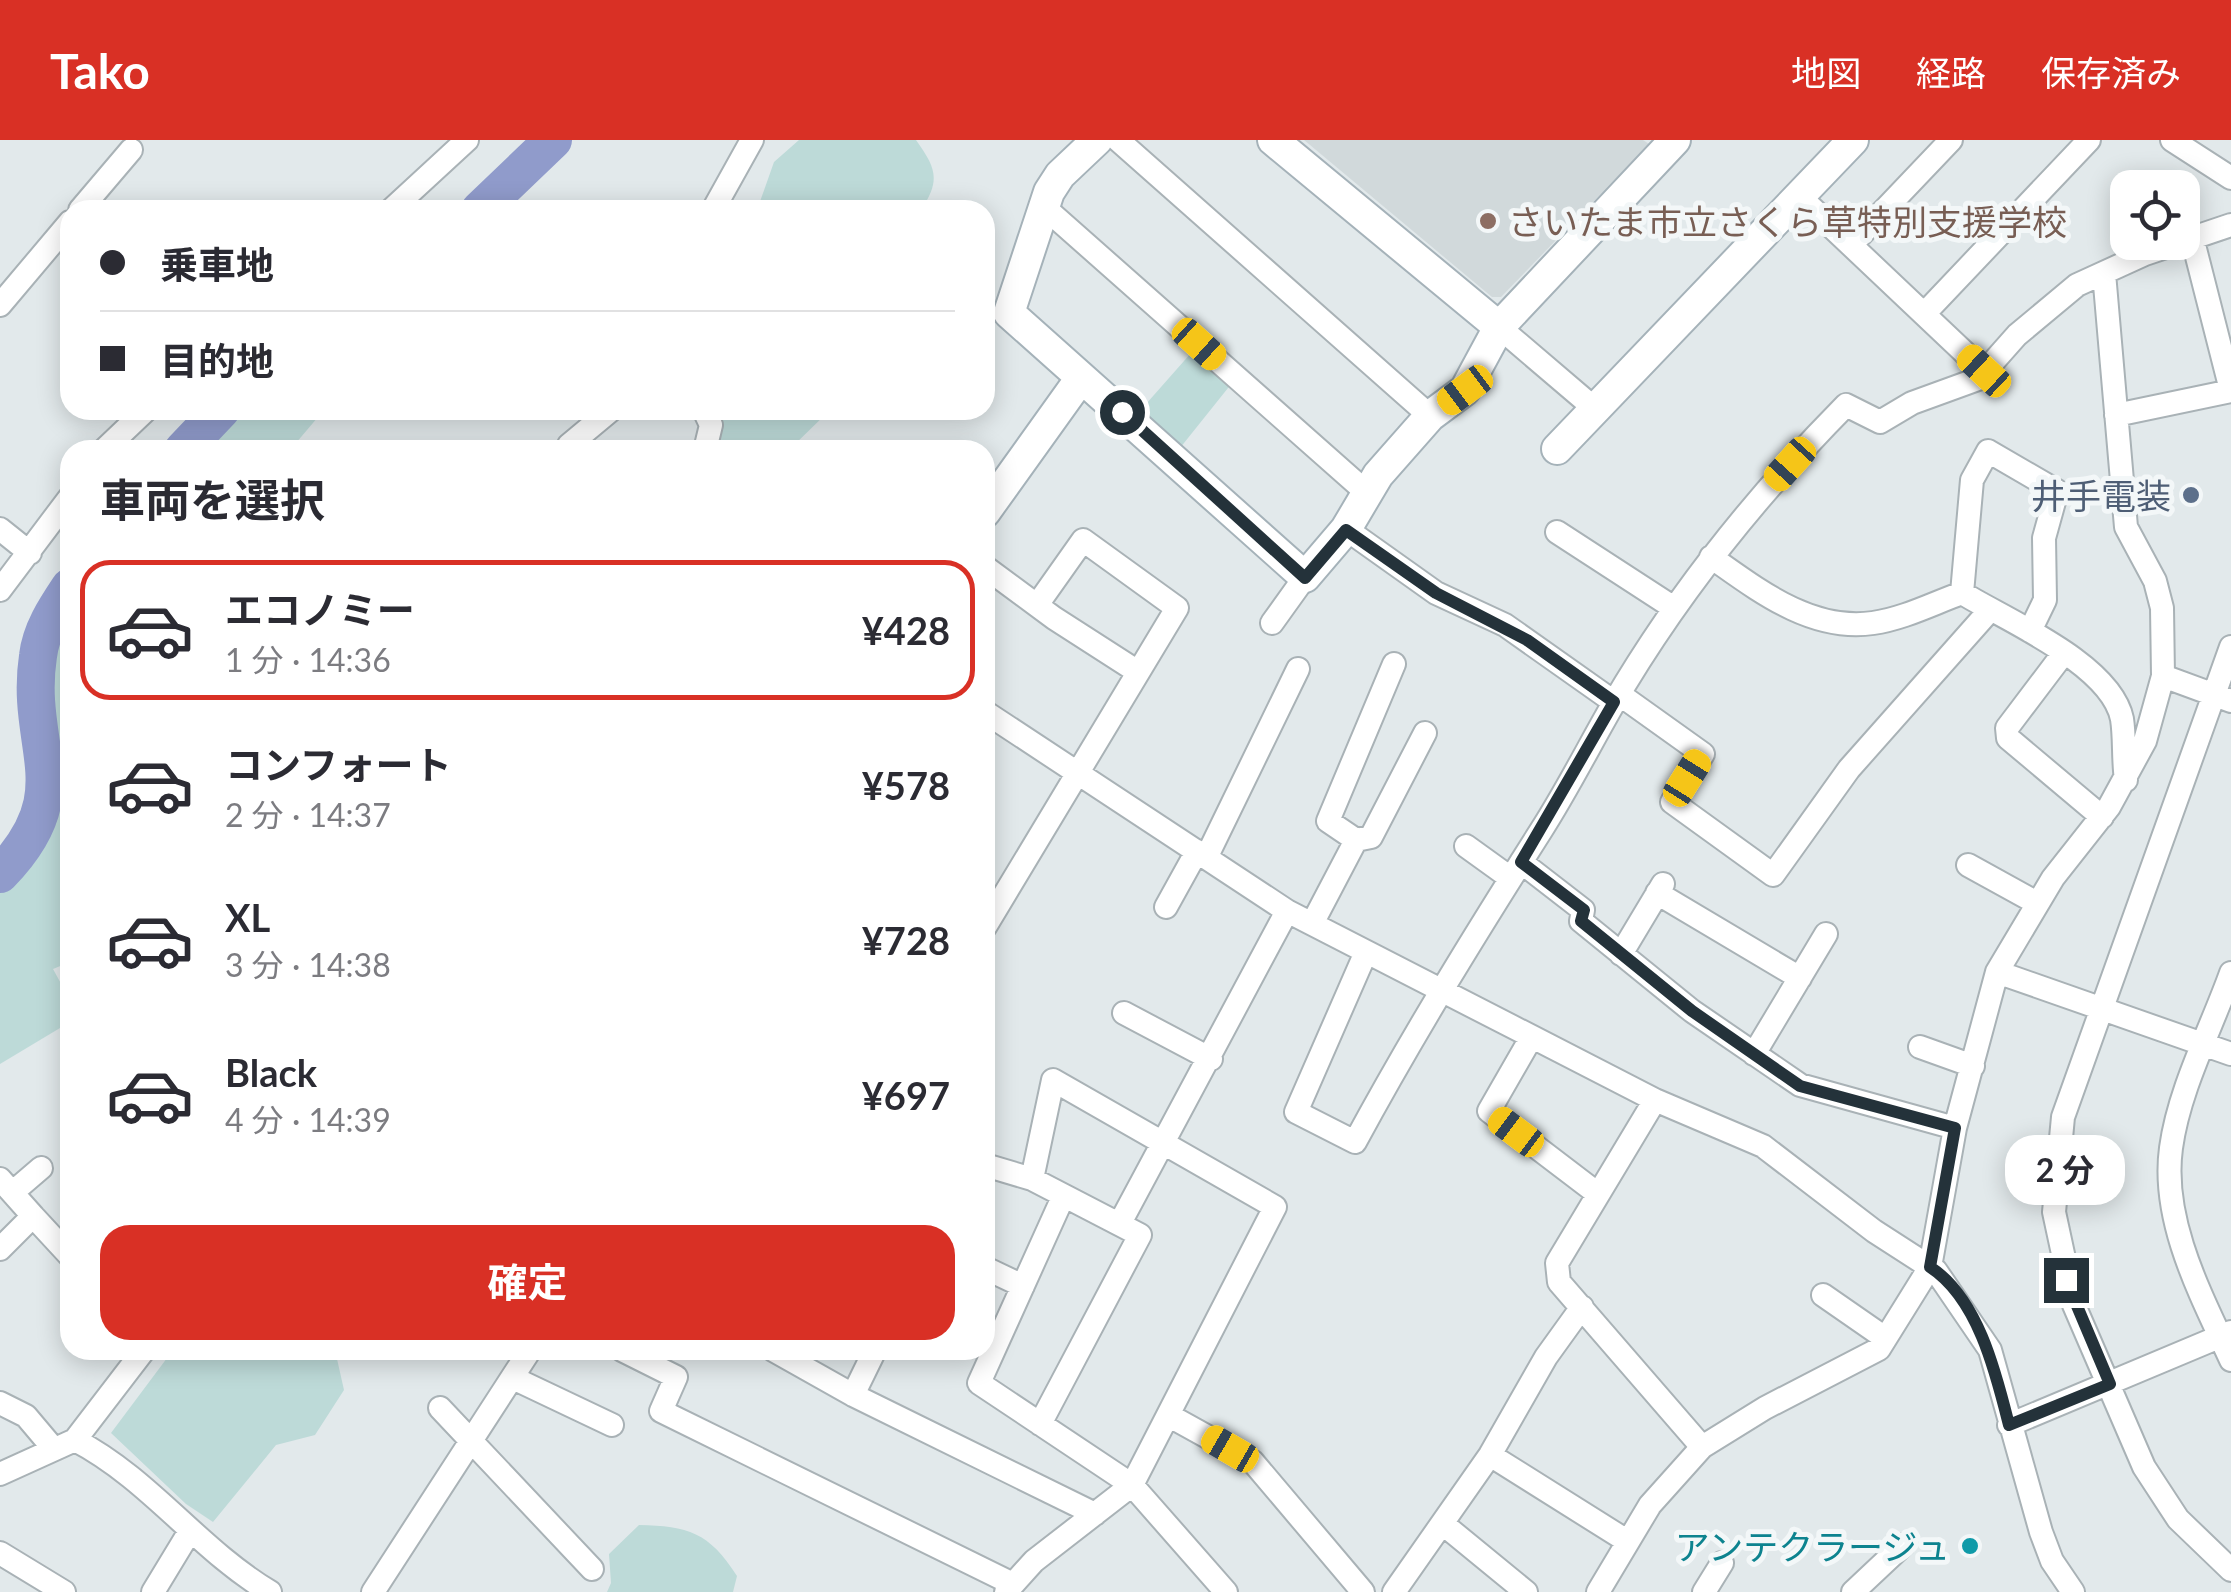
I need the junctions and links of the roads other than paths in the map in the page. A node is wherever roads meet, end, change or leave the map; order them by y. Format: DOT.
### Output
graph roads {
  1 [pos="467,140"];
  2 [pos="752,140"];
  3 [pos="1097,140"];
  4 [pos="1118,140"];
  5 [pos="1273,140"];
  6 [pos="1675,140"];
  7 [pos="1853,140"];
  8 [pos="1951,140"];
  9 [pos="2089,140"];
  10 [pos="2172,140"];
  11 [pos="130,150"];
  12 [pos="2231,178"];
  13 [pos="1800,196"];
  14 [pos="88,200"];
  15 [pos="402,200"];
  16 [pos="719,200"];
  17 [pos="1044,207"];
  18 [pos="2231,225"];
  19 [pos="60,234"];
  20 [pos="2200,238"];
  21 [pos="1851,245"];
  22 [pos="2131,260"];
  23 [pos="2199,260"];
  24 [pos="2104,272"];
  25 [pos="0,305"];
  26 [pos="2106,310"];
  27 [pos="1924,314"];
  28 [pos="1499,326"];
  29 [pos="2224,333"];
  30 [pos="2093,352"];
  31 [pos="1984,371"];
  32 [pos="1081,378"];
  33 [pos="2231,390"];
  34 [pos="1594,408"];
  35 [pos="2116,415"];
  36 [pos="1430,416"];
  37 [pos="136,420"];
  38 [pos="599,420"];
  39 [pos="114,440"];
  40 [pos="574,440"];
  41 [pos="1557,449"];
  42 [pos="1365,491"];
  43 [pos="995,498"];
  44 [pos="60,512"];
  45 [pos="0,528"];
  46 [pos="1346,530"];
  47 [pos="1556,532"];
  48 [pos="30,553"];
  49 [pos="1711,557"];
  50 [pos="995,574"];
  51 [pos="1305,578"];
  52 [pos="0,590"];
  53 [pos="1962,593"];
  54 [pos="1037,606"];
  55 [pos="1674,608"];
  56 [pos="1990,610"];
  57 [pos="1272,623"];
  58 [pos="2030,630"];
  59 [pos="2231,646"];
  60 [pos="2063,654"];
  61 [pos="1394,664"];
  62 [pos="1298,669"];
  63 [pos="1138,672"];
  64 [pos="2163,676"];
  65 [pos="1617,698"];
  66 [pos="2222,698"];
  67 [pos="995,719"];
  68 [pos="1425,733"];
  69 [pos="1078,774"];
  70 [pos="2126,780"];
  71 [pos="2102,817"];
  72 [pos="1356,840"];
  73 [pos="1466,846"];
  74 [pos="1202,854"];
  75 [pos="1968,865"];
  76 [pos="1515,869"];
  77 [pos="2037,904"];
  78 [pos="1166,907"];
  79 [pos="1287,910"];
  80 [pos="995,911"];
  81 [pos="1313,922"];
  82 [pos="1826,934"];
  83 [pos="1366,952"];
  84 [pos="1621,954"];
  85 [pos="1996,972"];
  86 [pos="2231,973"];
  87 [pos="1800,978"];
  88 [pos="1439,989"];
  89 [pos="2100,1008"];
  90 [pos="1124,1012"];
  91 [pos="1531,1038"];
  92 [pos="2205,1045"];
  93 [pos="1920,1047"];
  94 [pos="1754,1054"];
  95 [pos="2231,1054"];
  96 [pos="1210,1059"];
  97 [pos="1972,1066"];
  98 [pos="1655,1100"];
  99 [pos="1955,1128"];
  100 [pos="1164,1142"];
  101 [pos="41,1168"];
  102 [pos="995,1168"];
  103 [pos="1032,1180"];
  104 [pos="6,1186"];
  105 [pos="1598,1194"];
  106 [pos="1063,1197"];
  107 [pos="33,1216"];
  108 [pos="1120,1223"];
  109 [pos="60,1245"];
  110 [pos="0,1249"];
  111 [pos="1930,1267"];
  112 [pos="995,1273"];
  113 [pos="1022,1286"];
  114 [pos="1823,1295"];
  115 [pos="1582,1307"];
  116 [pos="2226,1334"];
  117 [pos="1885,1338"];
  118 [pos="995,1340"];
  119 [pos="135,1360"];
  120 [pos="524,1360"];
  121 [pos="641,1360"];
  122 [pos="791,1360"];
  123 [pos="870,1360"];
  124 [pos="986,1360"];
  125 [pos="2231,1360"];
  126 [pos="513,1378"];
  127 [pos="2110,1384"];
  128 [pos="854,1395"];
  129 [pos="0,1402"];
  130 [pos="440,1408"];
  131 [pos="1168,1414"];
  132 [pos="1040,1424"];
  133 [pos="612,1425"];
  134 [pos="2009,1425"];
  135 [pos="474,1441"];
  136 [pos="64,1444"];
  137 [pos="1702,1448"];
  138 [pos="1490,1455"];
  139 [pos="0,1474"];
  140 [pos="1132,1485"];
  141 [pos="1095,1514"];
  142 [pos="1443,1524"];
  143 [pos="190,1531"];
  144 [pos="1628,1541"];
  145 [pos="1903,1545"];
  146 [pos="0,1553"];
  147 [pos="1722,1563"];
  148 [pos="592,1569"];
  149 [pos="2231,1570"];
  150 [pos="1010,1588"];
  151 [pos="64,1592"];
  152 [pos="153,1592"];
  153 [pos="270,1592"];
  154 [pos="373,1592"];
  155 [pos="1226,1592"];
  156 [pos="1363,1592"];
  157 [pos="1394,1592"];
  158 [pos="1526,1592"];
  159 [pos="1598,1592"];
  160 [pos="1704,1592"];
  161 [pos="1854,1592"];
  162 [pos="2073,1592"];
  1 -- 15 [label="street"];
  2 -- 16 [label="street"];
  3 -- 17 [label="street"];
  4 -- 36 [label="street"];
  5 -- 28 [label="street"];
  6 -- 28 [label="street"];
  7 -- 13 [label="street"];
  8 -- 21 [label="street"];
  9 -- 27 [label="street"];
  10 -- 12 [label="street"];
  11 -- 14 [label="street"];
  13 -- 21 [label="street"];
  13 -- 34 [label="street"];
  17 -- 32 [label="street"];
  17 -- 42 [label="street"];
  18 -- 20 [label="street"];
  19 -- 25 [label="street"];
  21 -- 27 [label="street"];
  22 -- 24 [label="street"];
  23 -- 29 [label="street"];
  24 -- 26 [label="street"];
  24 -- 31 [label="street"];
  26 -- 30 [label="street"];
  26 -- 35 [label="street"];
  27 -- 31 [label="street"];
  28 -- 34 [label="street"];
  28 -- 36 [label="street"];
  29 -- 33 [label="street"];
  31 -- 49 [label="street"];
  32 -- 43 [label="street"];
  32 -- 51 [label="street"];
  33 -- 35 [label="street"];
  34 -- 41 [label="street"];
  35 -- 64 [label="street"];
  36 -- 42 [label="street"];
  37 -- 39 [label="street"];
  38 -- 40 [label="street"];
  42 -- 46 [label="street"];
  44 -- 48 [label="street"];
  45 -- 48 [label="street"];
  46 -- 51 [label="street"];
  46 -- 65 [label="street"];
  47 -- 55 [label="street"];
  48 -- 52 [label="street"];
  49 -- 53 [label="street"];
  49 -- 55 [label="street"];
  50 -- 54 [label="street"];
  51 -- 57 [label="street"];
  53 -- 56 [label="street"];
  53 -- 58 [label="street"];
  54 -- 63 [label="street"];
  54 -- 63 [label="street"];
  55 -- 65 [label="street"];
  56 -- 58 [label="street"];
  56 -- 65 [label="street"];
  58 -- 60 [label="street"];
  59 -- 66 [label="street"];
  60 -- 70 [label="street"];
  60 -- 71 [label="street"];
  61 -- 72 [label="street"];
  62 -- 74 [label="street"];
  63 -- 69 [label="street"];
  64 -- 66 [label="street"];
  64 -- 70 [label="street"];
  65 -- 76 [label="street"];
  66 -- 89 [label="street"];
  67 -- 69 [label="street"];
  68 -- 72 [label="street"];
  69 -- 74 [label="street"];
  69 -- 80 [label="street"];
  70 -- 71 [label="street"];
  71 -- 77 [label="street"];
  72 -- 81 [label="street"];
  73 -- 76 [label="street"];
  74 -- 78 [label="street"];
  74 -- 79 [label="street"];
  75 -- 77 [label="street"];
  76 -- 84 [label="street"];
  76 -- 88 [label="street"];
  77 -- 85 [label="street"];
  79 -- 81 [label="street"];
  79 -- 96 [label="street"];
  81 -- 83 [label="street"];
  82 -- 87 [label="street"];
  83 -- 88 [label="street"];
  83 -- 88 [label="street"];
  84 -- 87 [label="street"];
  84 -- 94 [label="street"];
  85 -- 89 [label="street"];
  85 -- 97 [label="street"];
  86 -- 92 [label="street"];
  87 -- 94 [label="street"];
  88 -- 91 [label="street"];
  89 -- 92 [label="street"];
  89 -- 127 [label="street"];
  90 -- 96 [label="street"];
  91 -- 98 [label="street"];
  91 -- 105 [label="street"];
  92 -- 95 [label="street"];
  92 -- 116 [label="street"];
  93 -- 97 [label="street"];
  94 -- 99 [label="street"];
  96 -- 100 [label="street"];
  97 -- 99 [label="street"];
  98 -- 105 [label="street"];
  98 -- 111 [label="street"];
  99 -- 111 [label="street"];
  100 -- 103 [label="street"];
  100 -- 108 [label="street"];
  100 -- 131 [label="street"];
  101 -- 104 [label="street"];
  102 -- 103 [label="street"];
  103 -- 106 [label="street"];
  104 -- 107 [label="street"];
  105 -- 115 [label="street"];
  106 -- 108 [label="street"];
  106 -- 113 [label="street"];
  107 -- 109 [label="street"];
  107 -- 110 [label="street"];
  108 -- 132 [label="street"];
  111 -- 117 [label="street"];
  111 -- 134 [label="street"];
  112 -- 113 [label="street"];
  113 -- 118 [label="street"];
  114 -- 117 [label="street"];
  115 -- 137 [label="street"];
  115 -- 138 [label="street"];
  116 -- 125 [label="street"];
  116 -- 127 [label="street"];
  117 -- 137 [label="street"];
  119 -- 136 [label="street"];
  120 -- 126 [label="street"];
  121 -- 150 [label="street"];
  122 -- 128 [label="street"];
  123 -- 128 [label="street"];
  124 -- 132 [label="street"];
  126 -- 133 [label="street"];
  126 -- 135 [label="street"];
  127 -- 134 [label="street"];
  127 -- 149 [label="street"];
  128 -- 141 [label="street"];
  129 -- 136 [label="street"];
  130 -- 135 [label="street"];
  131 -- 140 [label="street"];
  131 -- 156 [label="street"];
  132 -- 140 [label="street"];
  134 -- 162 [label="street"];
  135 -- 148 [label="street"];
  135 -- 154 [label="street"];
  136 -- 139 [label="street"];
  136 -- 143 [label="street"];
  137 -- 144 [label="street"];
  138 -- 142 [label="street"];
  138 -- 144 [label="street"];
  140 -- 141 [label="street"];
  140 -- 155 [label="street"];
  141 -- 150 [label="street"];
  142 -- 157 [label="street"];
  142 -- 158 [label="street"];
  143 -- 152 [label="street"];
  143 -- 153 [label="street"];
  144 -- 159 [label="street"];
  145 -- 161 [label="street"];
  146 -- 151 [label="street"];
  147 -- 160 [label="street"];
}
